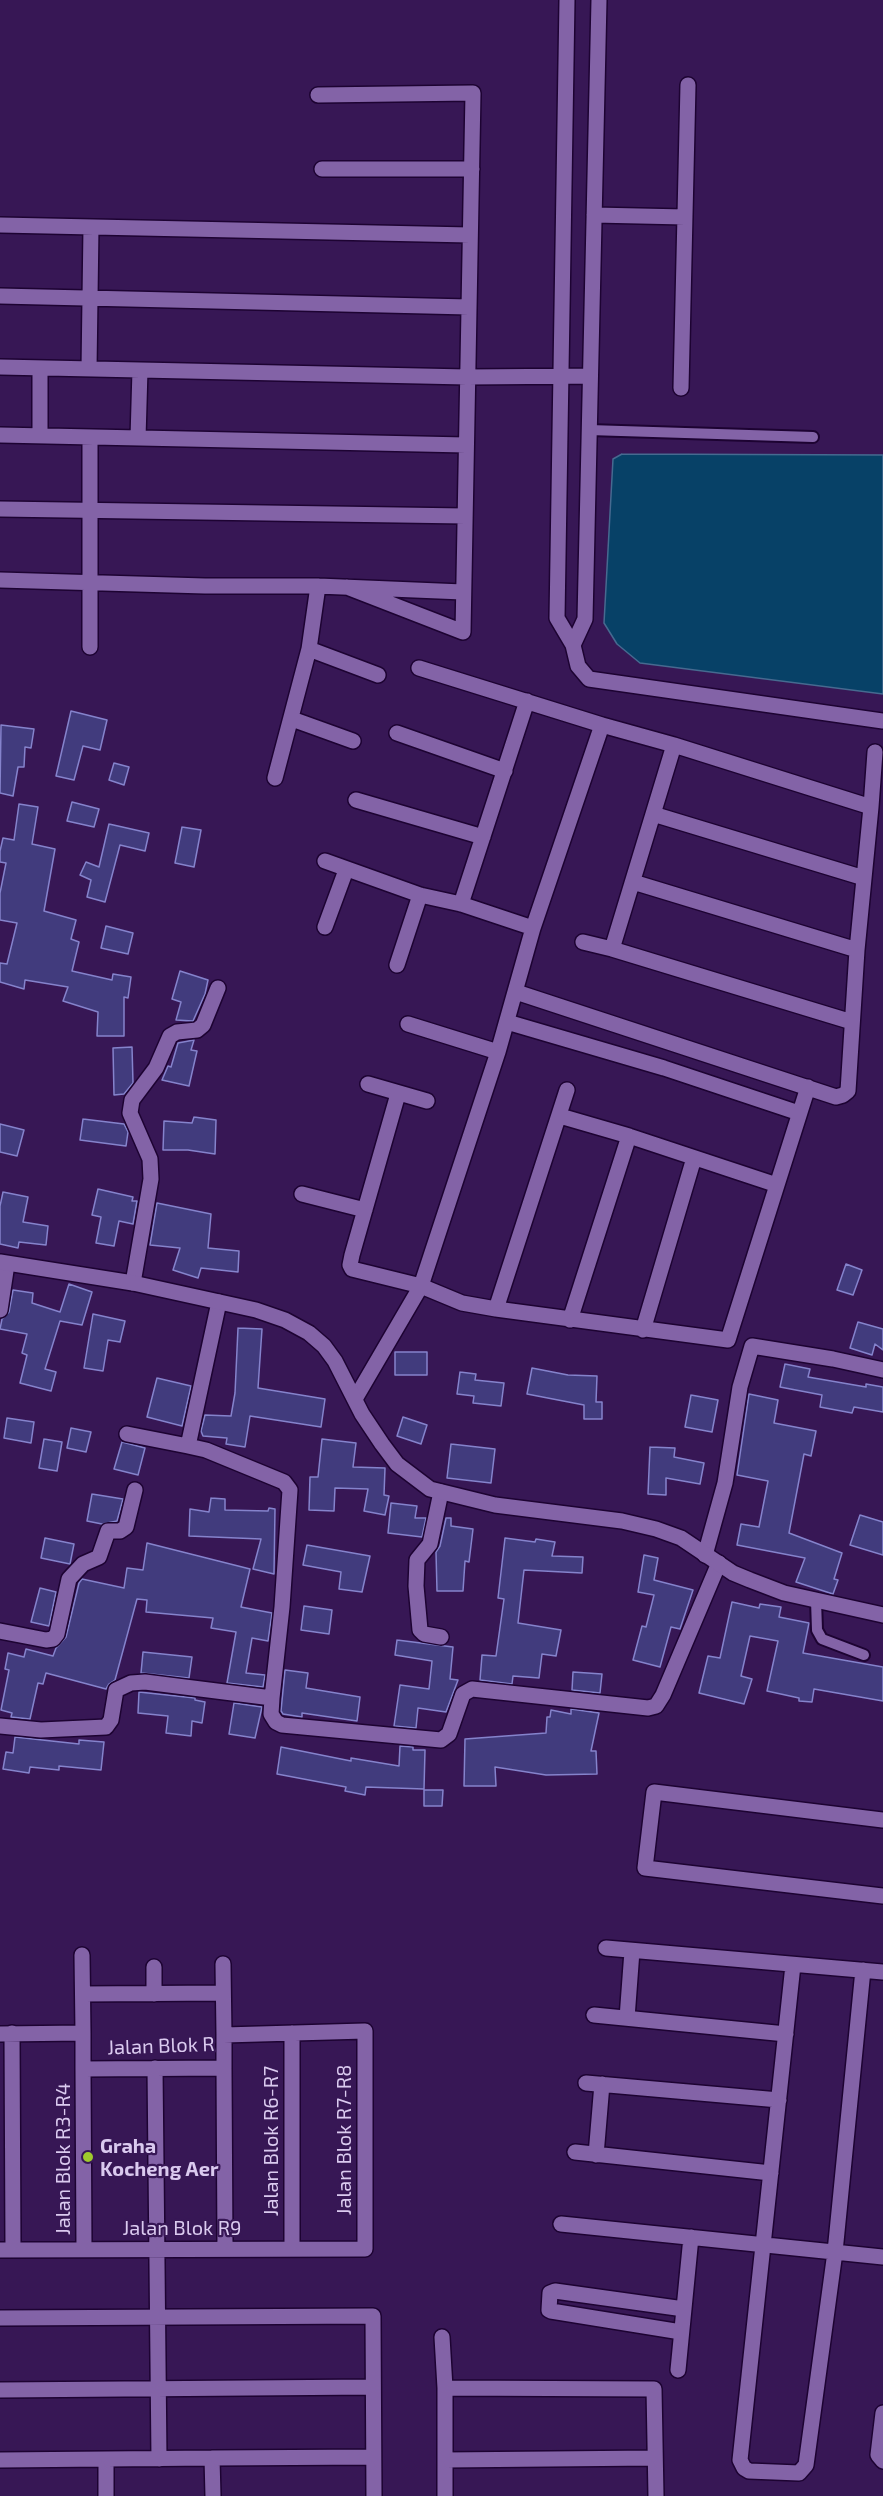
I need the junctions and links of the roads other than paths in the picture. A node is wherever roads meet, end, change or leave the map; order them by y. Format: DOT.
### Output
graph roads {
  1 [pos="567,0"];
  2 [pos="599,0"];
  3 [pos="688,85"];
  4 [pos="318,95"];
  5 [pos="321,169"];
  6 [pos="472,169"];
  7 [pos="594,215"];
  8 [pos="685,217"];
  9 [pos="0,225"];
  10 [pos="91,227"];
  11 [pos="470,235"];
  12 [pos="0,296"];
  13 [pos="90,298"];
  14 [pos="469,307"];
  15 [pos="0,367"];
  16 [pos="40,368"];
  17 [pos="89,369"];
  18 [pos="140,370"];
  19 [pos="590,376"];
  20 [pos="468,377"];
  21 [pos="559,377"];
  22 [pos="681,388"];
  23 [pos="589,430"];
  24 [pos="0,435"];
  25 [pos="40,436"];
  26 [pos="90,437"];
  27 [pos="813,437"];
  28 [pos="138,438"];
  29 [pos="466,445"];
  30 [pos="0,509"];
  31 [pos="89,511"];
  32 [pos="465,516"];
  33 [pos="0,580"];
  34 [pos="89,584"];
  35 [pos="318,586"];
  36 [pos="347,587"];
  37 [pos="463,592"];
  38 [pos="573,645"];
  39 [pos="90,646"];
  40 [pos="309,649"];
  41 [pos="419,668"];
  42 [pos="378,675"];
  43 [pos="527,701"];
  44 [pos="292,719"];
  45 [pos="883,721"];
  46 [pos="602,725"];
  47 [pos="397,734"];
  48 [pos="353,741"];
  49 [pos="674,745"];
  50 [pos="875,752"];
  51 [pos="505,771"];
  52 [pos="275,778"];
  53 [pos="356,800"];
  54 [pos="870,807"];
  55 [pos="653,814"];
  56 [pos="483,837"];
  57 [pos="325,861"];
  58 [pos="346,870"];
  59 [pos="864,878"];
  60 [pos="633,882"];
  61 [pos="420,895"];
  62 [pos="460,904"];
  63 [pos="325,927"];
  64 [pos="533,928"];
  65 [pos="583,942"];
  66 [pos="612,949"];
  67 [pos="857,950"];
  68 [pos="398,965"];
  69 [pos="218,988"];
  70 [pos="516,992"];
  71 [pos="507,1022"];
  72 [pos="852,1022"];
  73 [pos="408,1024"];
  74 [pos="498,1052"];
  75 [pos="368,1084"];
  76 [pos="808,1087"];
  77 [pos="567,1090"];
  78 [pos="398,1094"];
  79 [pos="428,1101"];
  80 [pos="799,1113"];
  81 [pos="560,1116"];
  82 [pos="629,1136"];
  83 [pos="694,1158"];
  84 [pos="777,1185"];
  85 [pos="302,1194"];
  86 [pos="365,1210"];
  87 [pos="4,1263"];
  88 [pos="133,1282"];
  89 [pos="421,1286"];
  90 [pos="219,1302"];
  91 [pos="496,1309"];
  92 [pos="0,1310"];
  93 [pos="570,1320"];
  94 [pos="643,1330"];
  95 [pos="728,1340"];
  96 [pos="752,1346"];
  97 [pos="883,1370"];
  98 [pos="355,1399"];
  99 [pos="127,1434"];
  100 [pos="188,1446"];
  101 [pos="135,1490"];
  102 [pos="441,1492"];
  103 [pos="705,1555"];
  104 [pos="719,1563"];
  105 [pos="816,1600"];
  106 [pos="883,1615"];
  107 [pos="0,1631"];
  108 [pos="441,1637"];
  109 [pos="864,1655"];
  110 [pos="272,1698"];
  111 [pos="0,1726"];
  112 [pos="883,1820"];
  113 [pos="883,1896"];
  114 [pos="606,1948"];
  115 [pos="632,1951"];
  116 [pos="82,1955"];
  117 [pos="223,1964"];
  118 [pos="793,1965"];
  119 [pos="154,1967"];
  120 [pos="863,1970"];
  121 [pos="883,1972"];
  122 [pos="224,1993"];
  123 [pos="83,1994"];
  124 [pos="154,1994"];
  125 [pos="594,2015"];
  126 [pos="627,2018"];
  127 [pos="364,2031"];
  128 [pos="6,2033"];
  129 [pos="83,2033"];
  130 [pos="292,2033"];
  131 [pos="786,2034"];
  132 [pos="224,2035"];
  133 [pos="155,2068"];
  134 [pos="224,2068"];
  135 [pos="83,2069"];
  136 [pos="779,2100"];
  137 [pos="575,2152"];
  138 [pos="596,2155"];
  139 [pos="771,2173"];
  140 [pos="561,2224"];
  141 [pos="691,2238"];
  142 [pos="764,2245"];
  143 [pos="84,2249"];
  144 [pos="156,2249"];
  145 [pos="225,2249"];
  146 [pos="292,2249"];
  147 [pos="365,2249"];
  148 [pos="7,2250"];
  149 [pos="835,2252"];
  150 [pos="883,2257"];
  151 [pos="684,2309"];
  152 [pos="157,2317"];
  153 [pos="0,2318"];
  154 [pos="681,2332"];
  155 [pos="442,2337"];
  156 [pos="678,2370"];
  157 [pos="373,2387"];
  158 [pos="445,2388"];
  159 [pos="159,2389"];
  160 [pos="0,2390"];
  161 [pos="883,2413"];
  162 [pos="373,2457"];
  163 [pos="212,2458"];
  164 [pos="654,2458"];
  165 [pos="106,2459"];
  166 [pos="159,2459"];
  167 [pos="0,2460"];
  168 [pos="445,2460"];
  169 [pos="883,2461"];
  170 [pos="106,2496"];
  171 [pos="213,2496"];
  172 [pos="374,2496"];
  173 [pos="445,2496"];
  174 [pos="656,2496"];
  1 -- 21 [label="street"];
  2 -- 7 [label="street"];
  3 -- 8 [label="street"];
  4 -- 6 [label="street"];
  5 -- 6 [label="street"];
  6 -- 11 [label="street"];
  7 -- 8 [label="street"];
  7 -- 19 [label="street"];
  8 -- 22 [label="street"];
  9 -- 10 [label="street"];
  10 -- 11 [label="street"];
  10 -- 13 [label="street"];
  11 -- 14 [label="street"];
  12 -- 13 [label="street"];
  13 -- 14 [label="street"];
  13 -- 17 [label="street"];
  14 -- 20 [label="street"];
  15 -- 16 [label="street"];
  16 -- 17 [label="street"];
  16 -- 25 [label="street"];
  17 -- 18 [label="street"];
  18 -- 20 [label="street"];
  18 -- 28 [label="street"];
  19 -- 21 [label="street"];
  19 -- 23 [label="street"];
  20 -- 21 [label="street"];
  20 -- 29 [label="street"];
  21 -- 38 [label="street"];
  23 -- 27 [label="lane"];
  23 -- 38 [label="street"];
  24 -- 25 [label="street"];
  25 -- 26 [label="street"];
  26 -- 28 [label="street"];
  26 -- 31 [label="street"];
  28 -- 29 [label="street"];
  29 -- 32 [label="street"];
  30 -- 31 [label="street"];
  31 -- 32 [label="street"];
  31 -- 34 [label="street"];
  32 -- 37 [label="street"];
  33 -- 34 [label="street"];
  34 -- 35 [label="street"];
  34 -- 39 [label="street"];
  35 -- 36 [label="street"];
  35 -- 40 [label="street"];
  36 -- 37 [label="street"];
  36 -- 37 [label="street"];
  38 -- 45 [label="street"];
  40 -- 42 [label="street"];
  40 -- 44 [label="street"];
  41 -- 43 [label="street"];
  43 -- 46 [label="street"];
  43 -- 51 [label="street"];
  44 -- 48 [label="street"];
  44 -- 52 [label="street"];
  46 -- 49 [label="street"];
  46 -- 64 [label="street"];
  47 -- 51 [label="street"];
  49 -- 54 [label="street"];
  49 -- 55 [label="street"];
  50 -- 54 [label="street"];
  51 -- 56 [label="street"];
  53 -- 56 [label="street"];
  54 -- 59 [label="street"];
  55 -- 59 [label="street"];
  55 -- 60 [label="street"];
  56 -- 62 [label="street"];
  57 -- 58 [label="street"];
  58 -- 61 [label="street"];
  58 -- 63 [label="street"];
  59 -- 67 [label="street"];
  60 -- 66 [label="street"];
  60 -- 67 [label="street"];
  61 -- 62 [label="street"];
  61 -- 68 [label="street"];
  62 -- 64 [label="street"];
  64 -- 70 [label="street"];
  65 -- 66 [label="street"];
  66 -- 72 [label="street"];
  67 -- 72 [label="street"];
  69 -- 88 [label="street"];
  70 -- 71 [label="street"];
  70 -- 76 [label="street"];
  71 -- 74 [label="street"];
  71 -- 80 [label="street"];
  72 -- 76 [label="street"];
  73 -- 74 [label="street"];
  74 -- 89 [label="street"];
  75 -- 78 [label="street"];
  76 -- 80 [label="street"];
  77 -- 81 [label="street"];
  78 -- 79 [label="street"];
  78 -- 86 [label="street"];
  80 -- 84 [label="street"];
  81 -- 82 [label="street"];
  81 -- 91 [label="street"];
  82 -- 83 [label="street"];
  82 -- 93 [label="street"];
  83 -- 84 [label="street"];
  83 -- 94 [label="street"];
  84 -- 95 [label="street"];
  85 -- 86 [label="street"];
  86 -- 89 [label="street"];
  87 -- 88 [label="street"];
  87 -- 92 [label="street"];
  88 -- 90 [label="street"];
  89 -- 91 [label="street"];
  89 -- 98 [label="street"];
  90 -- 98 [label="street"];
  90 -- 100 [label="street"];
  91 -- 93 [label="street"];
  93 -- 94 [label="street"];
  94 -- 95 [label="street"];
  95 -- 96 [label="street"];
  96 -- 97 [label="street"];
  96 -- 103 [label="street"];
  98 -- 102 [label="street"];
  99 -- 100 [label="street"];
  100 -- 110 [label="street"];
  101 -- 107 [label="street"];
  102 -- 103 [label="street"];
  102 -- 108 [label="street"];
  103 -- 104 [label="street"];
  104 -- 105 [label="street"];
  104 -- 110 [label="street"];
  105 -- 106 [label="street"];
  105 -- 109 [label="lane"];
  110 -- 111 [label="street"];
  112 -- 113 [label="street"];
  114 -- 115 [label="street"];
  115 -- 118 [label="street"];
  115 -- 126 [label="street"];
  116 -- 123 [label="street"];
  117 -- 122 [label="street"];
  118 -- 120 [label="street"];
  118 -- 131 [label="street"];
  119 -- 124 [label="street"];
  120 -- 121 [label="street"];
  120 -- 149 [label="street"];
  122 -- 124 [label="street"];
  122 -- 132 [label="street"];
  123 -- 124 [label="street"];
  123 -- 129 [label="street"];
  125 -- 126 [label="street"];
  126 -- 131 [label="street"];
  127 -- 130 [label="street, Jalan Blok R"];
  127 -- 147 [label="street, Jalan Blok R7-R8"];
  128 -- 129 [label="street, Jalan Blok R"];
  128 -- 148 [label="street"];
  129 -- 135 [label="street, Jalan Blok R"];
  130 -- 132 [label="street, Jalan Blok R"];
  130 -- 146 [label="street, Jalan Blok R6-R7"];
  131 -- 136 [label="street"];
  132 -- 134 [label="street, Jalan Blok R"];
  133 -- 134 [label="street, Jalan Blok R"];
  133 -- 135 [label="street, Jalan Blok R"];
  133 -- 144 [label="street"];
  134 -- 145 [label="street"];
  135 -- 143 [label="street, Jalan Blok R3-R4"];
  136 -- 138 [label="street"];
  136 -- 139 [label="street"];
  137 -- 138 [label="street"];
  138 -- 139 [label="street"];
  139 -- 142 [label="street"];
  140 -- 141 [label="street"];
  141 -- 142 [label="street"];
  141 -- 151 [label="street"];
  142 -- 149 [label="street"];
  142 -- 149 [label="street"];
  143 -- 144 [label="street, Jalan Blok R9"];
  143 -- 148 [label="street, Jalan Blok R9"];
  144 -- 145 [label="street, Jalan Blok R9"];
  144 -- 152 [label="street"];
  145 -- 146 [label="street, Jalan Blok R9"];
  146 -- 147 [label="street, Jalan Blok R9"];
  149 -- 150 [label="street"];
  151 -- 154 [label="street"];
  151 -- 154 [label="street"];
  152 -- 153 [label="street"];
  152 -- 157 [label="street"];
  152 -- 159 [label="street"];
  154 -- 156 [label="street"];
  155 -- 158 [label="street"];
  157 -- 159 [label="street"];
  157 -- 162 [label="street"];
  158 -- 164 [label="street"];
  158 -- 168 [label="street"];
  159 -- 160 [label="street"];
  159 -- 166 [label="street"];
  161 -- 169 [label="street"];
  162 -- 163 [label="street"];
  162 -- 172 [label="street"];
  163 -- 166 [label="street"];
  163 -- 171 [label="street"];
  164 -- 168 [label="street"];
  164 -- 174 [label="street"];
  165 -- 166 [label="street"];
  165 -- 167 [label="street"];
  165 -- 170 [label="street"];
  168 -- 173 [label="street"];
}
